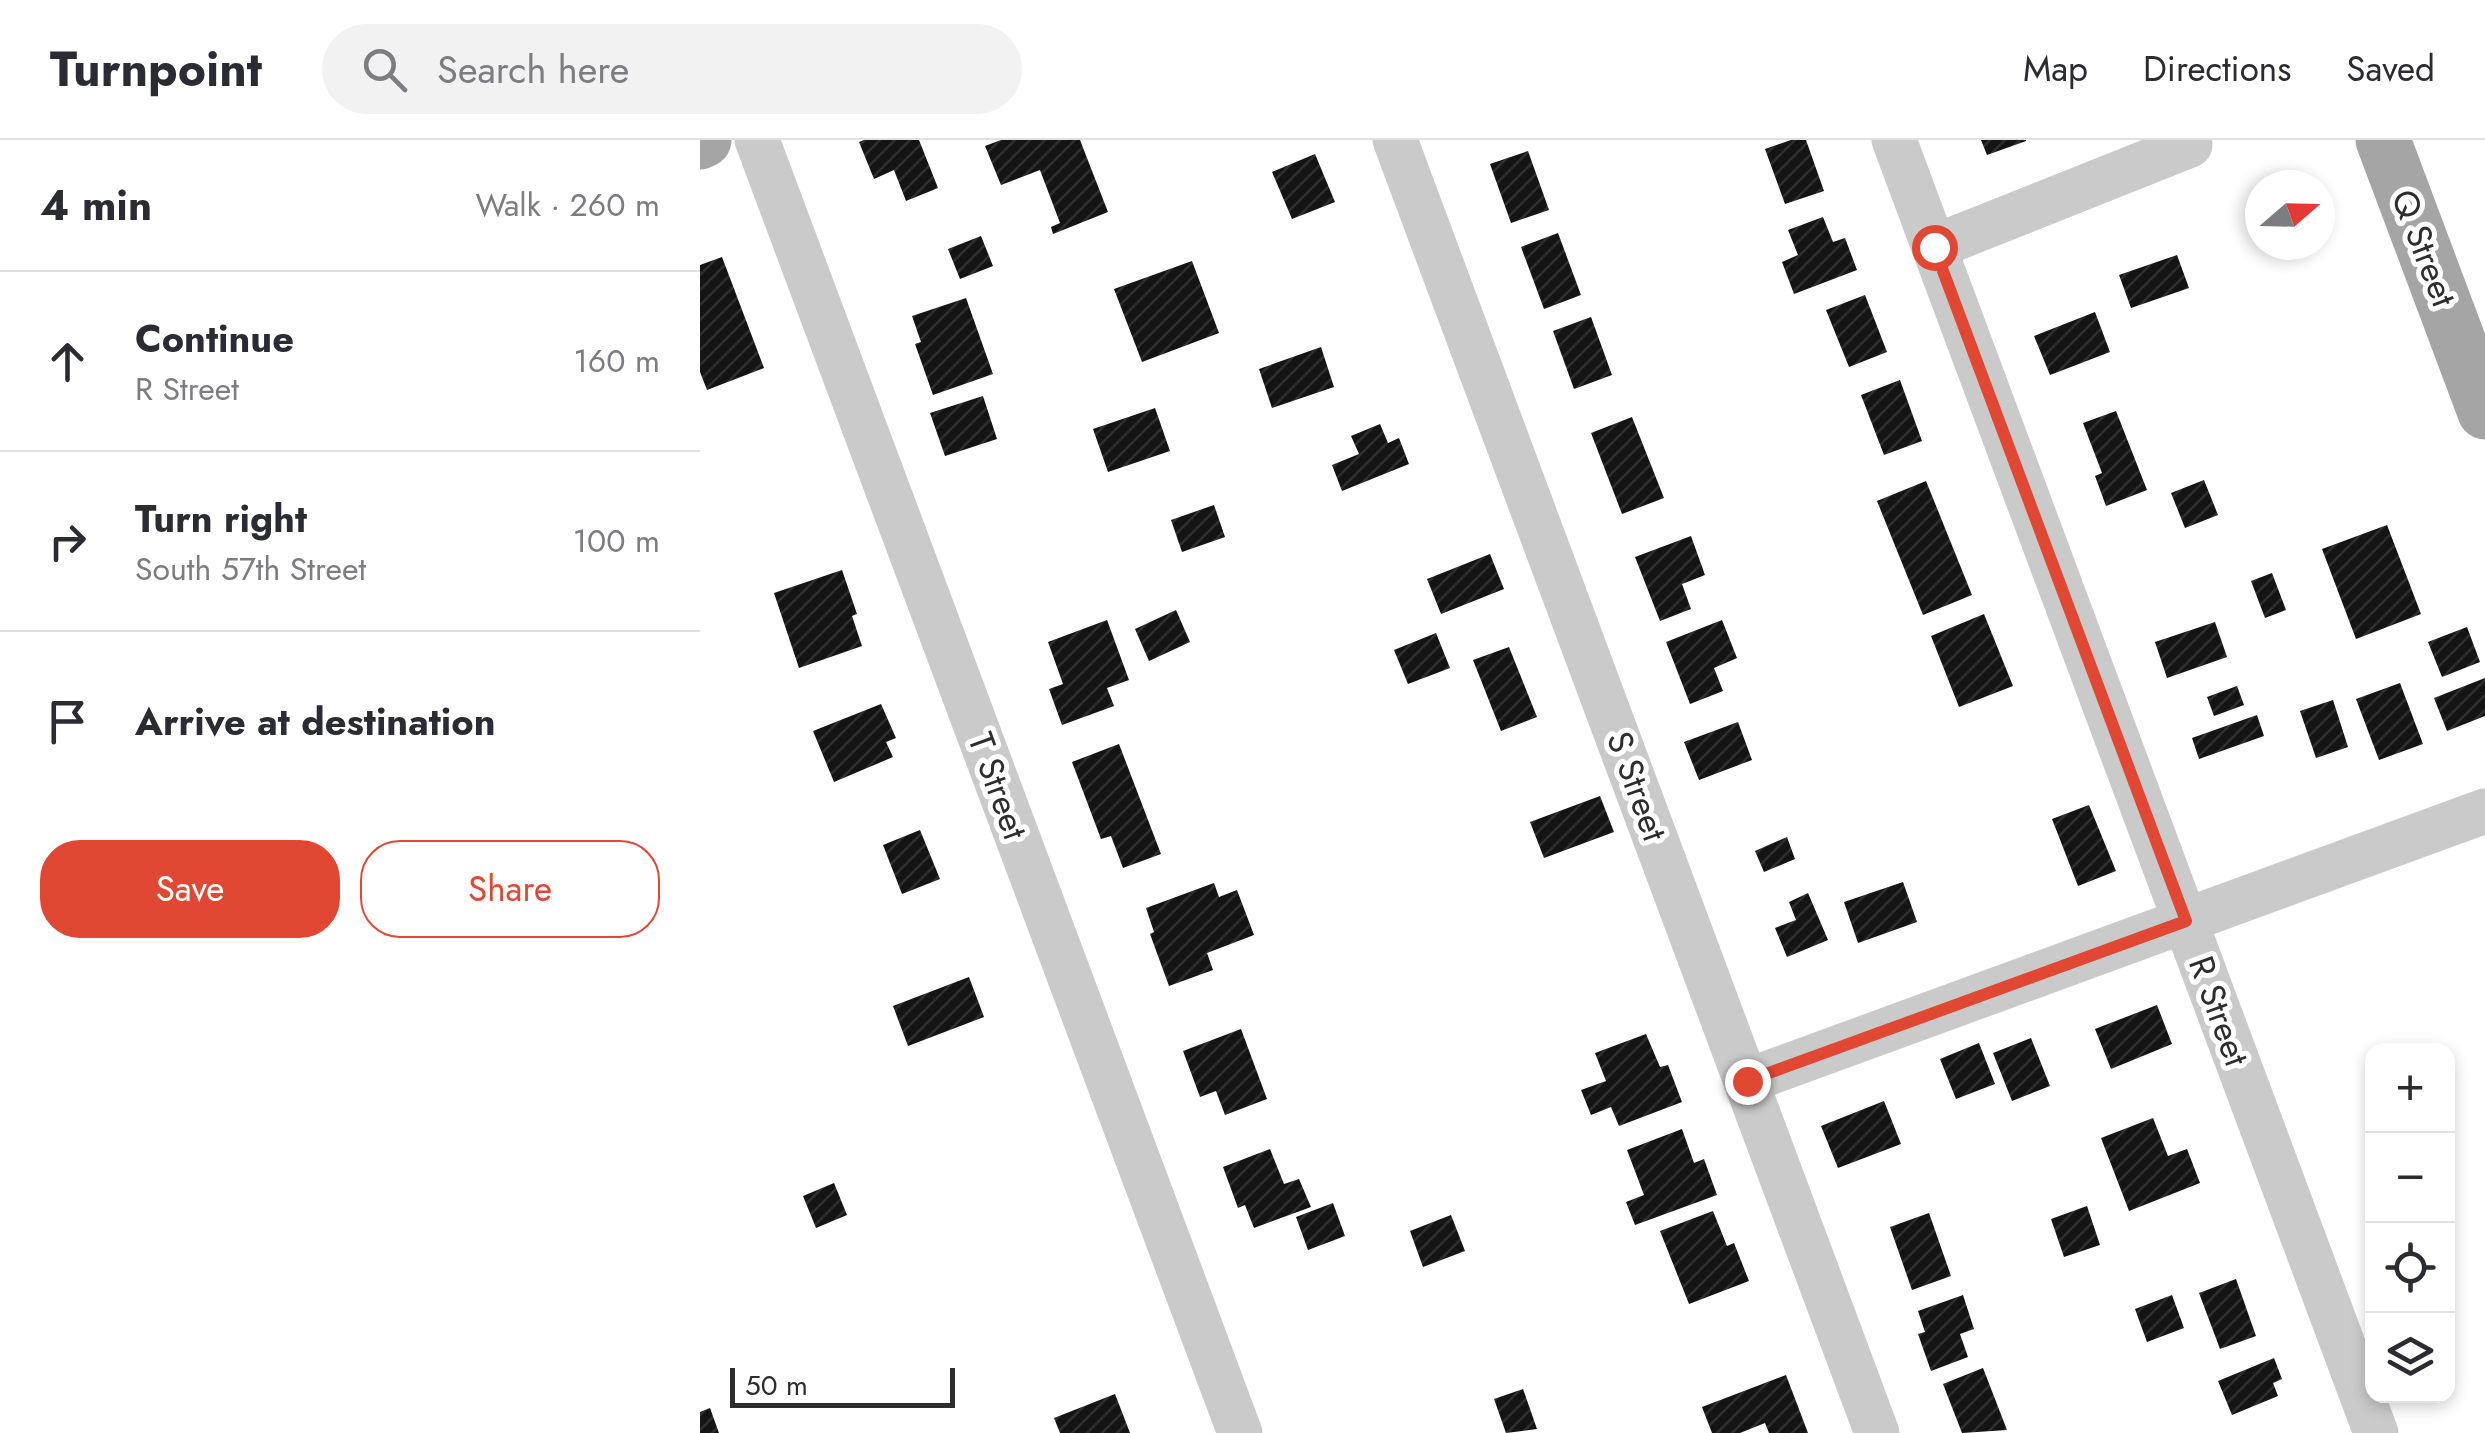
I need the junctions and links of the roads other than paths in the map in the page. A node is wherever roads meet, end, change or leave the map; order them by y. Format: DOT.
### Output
graph roads {
  1 [pos="757,140"];
  2 [pos="1395,140"];
  3 [pos="1894,140"];
  4 [pos="2384,140"];
  5 [pos="2190,145"];
  6 [pos="1934,247"];
  7 [pos="2485,412"];
  8 [pos="2485,811"];
  9 [pos="2186,921"];
  10 [pos="1747,1081"];
  11 [pos="1240,1433"];
  12 [pos="1877,1433"];
  13 [pos="2376,1433"];
  1 -- 11 [label="street, T Street"];
  2 -- 10 [label="street, S Street"];
  3 -- 6 [label="street, R Street"];
  4 -- 7 [label="main road, Q Street"];
  5 -- 6 [label="street"];
  6 -- 9 [label="street, R Street"];
  8 -- 9 [label="street"];
  9 -- 10 [label="street"];
  9 -- 13 [label="street, R Street"];
  10 -- 12 [label="street, S Street"];
}
